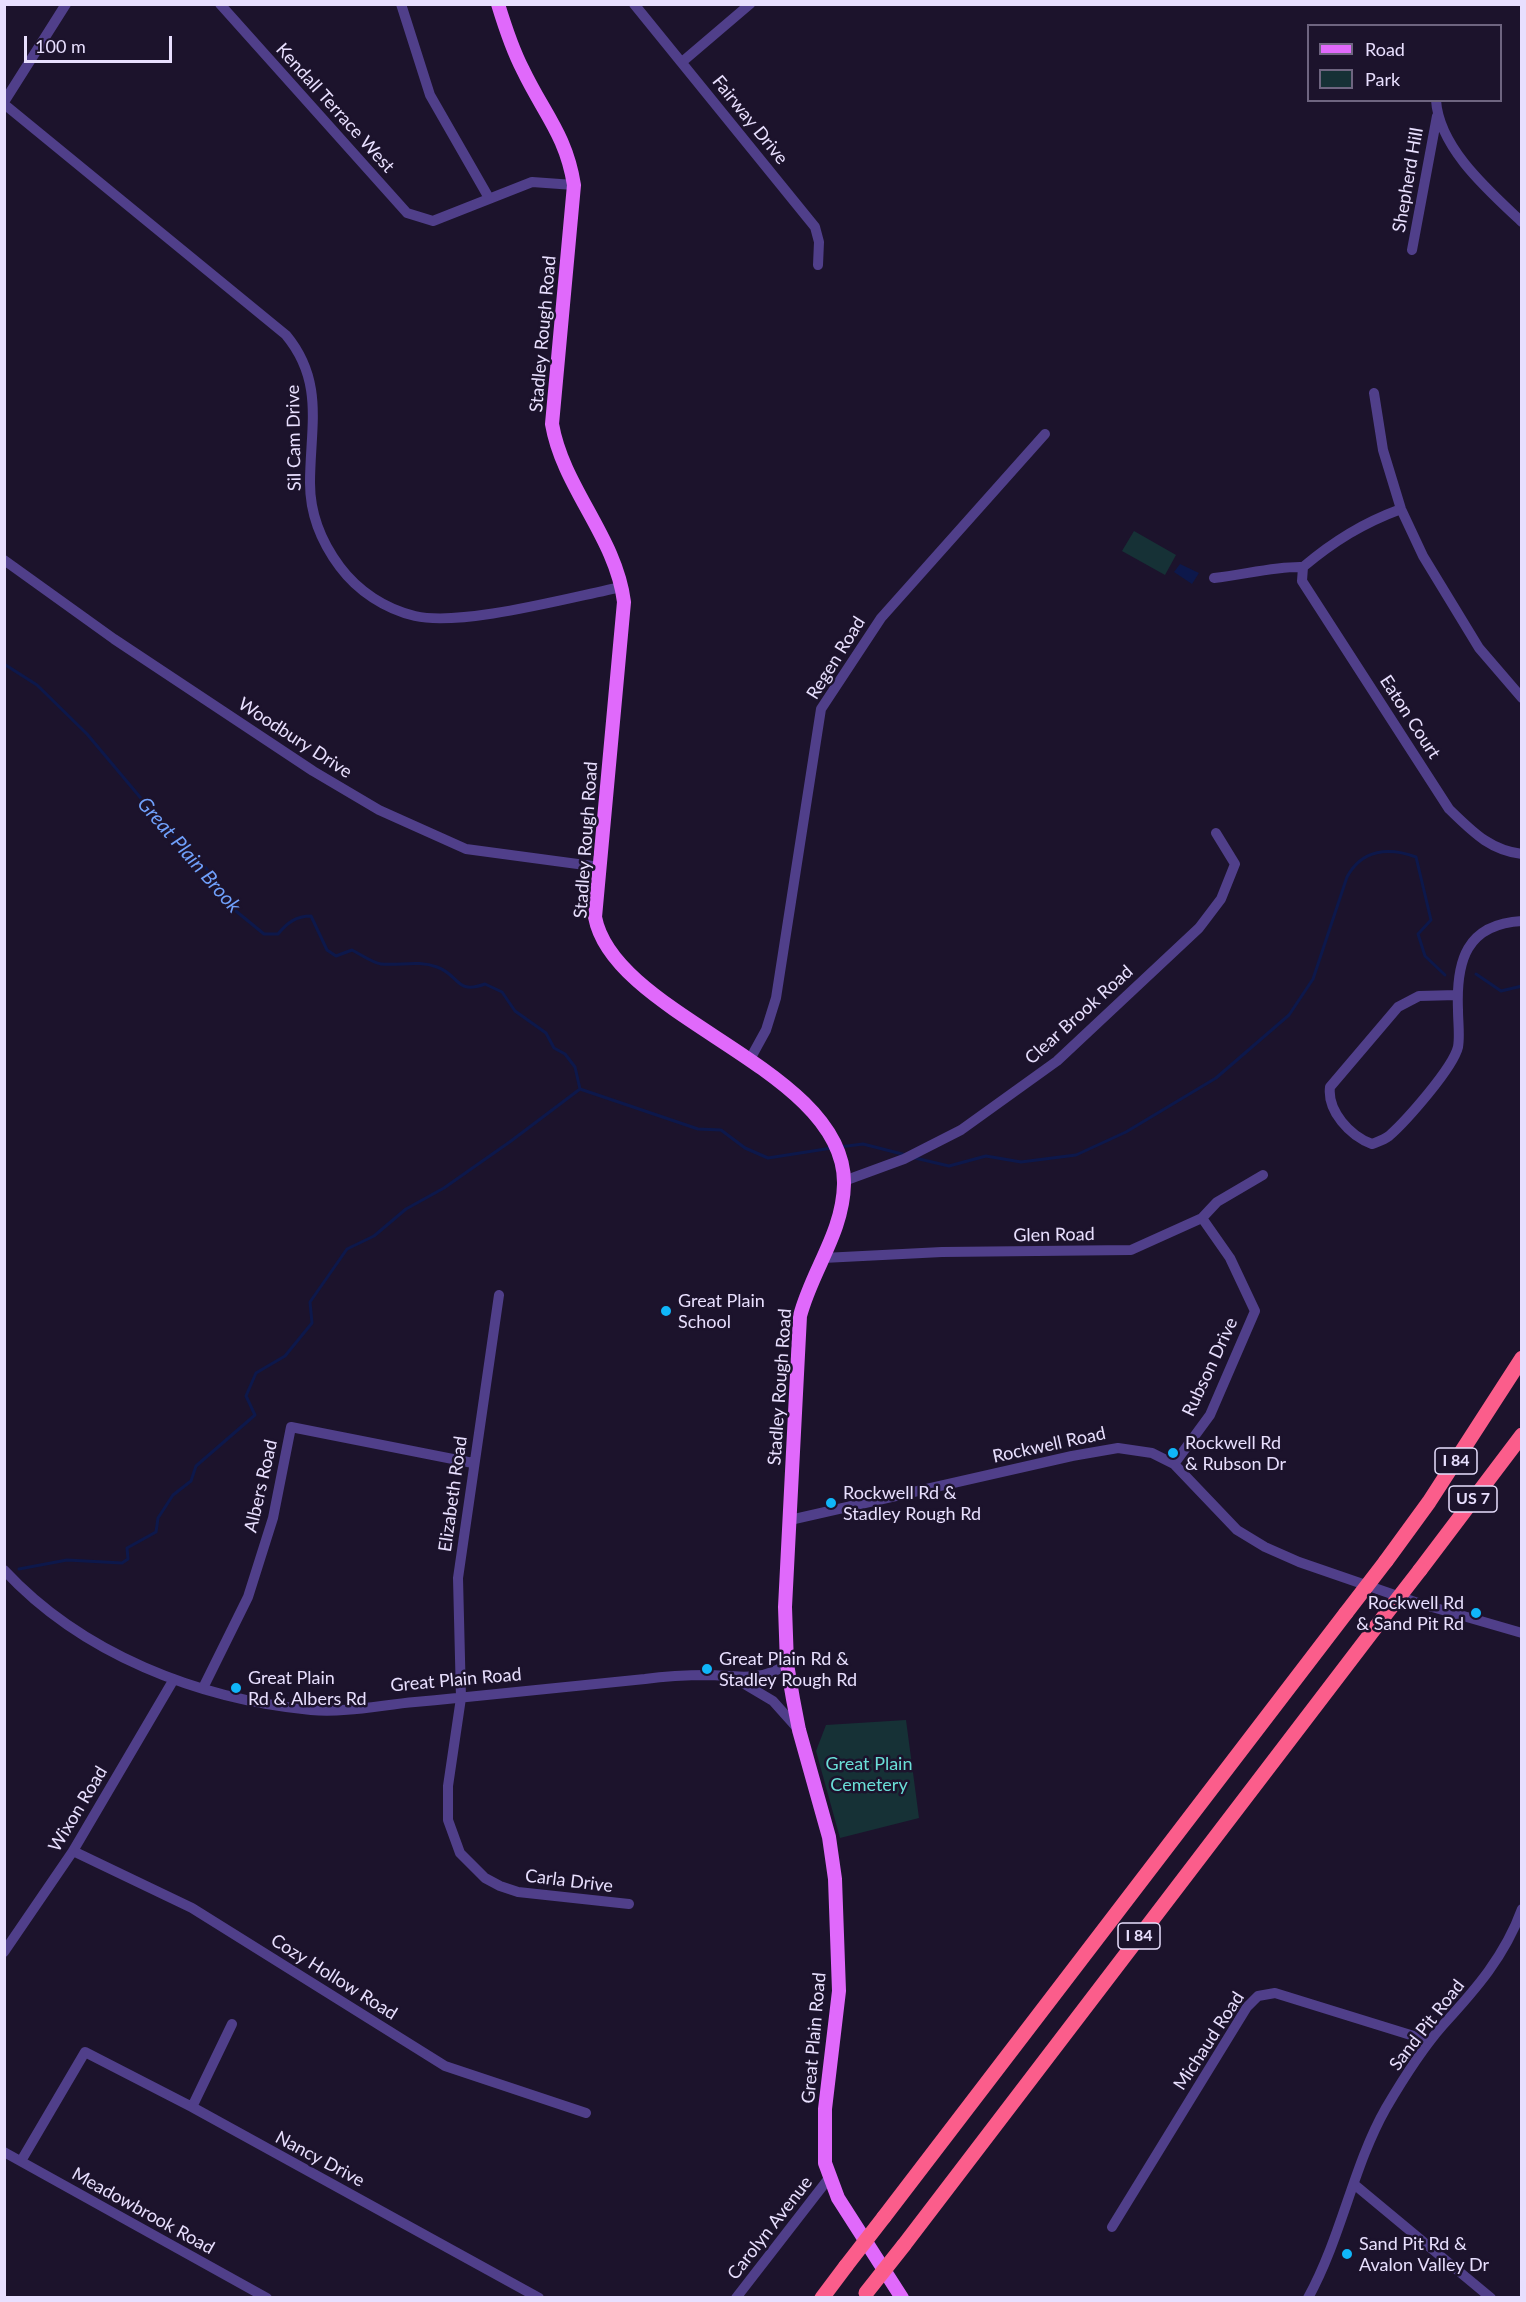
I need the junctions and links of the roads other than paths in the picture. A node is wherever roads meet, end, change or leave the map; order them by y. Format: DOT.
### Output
graph roads {
  1 [pos="66,4"];
  2 [pos="220,4"];
  3 [pos="401,4"];
  4 [pos="498,4"];
  5 [pos="634,4"];
  6 [pos="750,4"];
  7 [pos="682,62"];
  8 [pos="1436,102"];
  9 [pos="4,103"];
  10 [pos="1437,116"];
  11 [pos="574,185"];
  12 [pos="489,198"];
  13 [pos="1521,222"];
  14 [pos="1412,250"];
  15 [pos="818,265"];
  16 [pos="1374,393"];
  17 [pos="1045,434"];
  18 [pos="1401,509"];
  19 [pos="4,561"];
  20 [pos="1303,567"];
  21 [pos="1214,578"];
  22 [pos="622,587"];
  23 [pos="1521,698"];
  24 [pos="1216,833"];
  25 [pos="1521,854"];
  26 [pos="600,867"];
  27 [pos="1521,921"];
  28 [pos="1457,995"];
  29 [pos="749,1061"];
  30 [pos="1263,1175"];
  31 [pos="844,1180"];
  32 [pos="1202,1218"];
  33 [pos="823,1258"];
  34 [pos="499,1295"];
  35 [pos="1521,1359"];
  36 [pos="1521,1435"];
  37 [pos="1521,1450"];
  38 [pos="473,1463"];
  39 [pos="1174,1464"];
  40 [pos="790,1520"];
  41 [pos="1423,1567"];
  42 [pos="4,1570"];
  43 [pos="1521,1633"];
  44 [pos="787,1664"];
  45 [pos="733,1678"];
  46 [pos="174,1679"];
  47 [pos="203,1688"];
  48 [pos="461,1698"];
  49 [pos="799,1730"];
  50 [pos="73,1851"];
  51 [pos="629,1904"];
  52 [pos="1521,1909"];
  53 [pos="4,1952"];
  54 [pos="232,2024"];
  55 [pos="1430,2041"];
  56 [pos="192,2108"];
  57 [pos="586,2113"];
  58 [pos="4,2152"];
  59 [pos="21,2161"];
  60 [pos="829,2178"];
  61 [pos="1355,2185"];
  62 [pos="1112,2227"];
  63 [pos="865,2296"];
  64 [pos="267,2298"];
  65 [pos="539,2298"];
  66 [pos="736,2298"];
  67 [pos="822,2298"];
  68 [pos="902,2298"];
  69 [pos="1308,2298"];
  70 [pos="1491,2298"];
  1 -- 9 [label="street"];
  2 -- 12 [label="street, Kendall Terrace West"];
  3 -- 12 [label="street"];
  4 -- 11 [label="main road, Stadley Rough Road"];
  5 -- 7 [label="street, Fairway Drive"];
  6 -- 7 [label="street"];
  7 -- 15 [label="street, Fairway Drive"];
  8 -- 10 [label="street, Shepherd Hill"];
  9 -- 22 [label="street, Sil Cam Drive"];
  10 -- 13 [label="street, Shepherd Hill"];
  10 -- 14 [label="street, Shepherd Hill"];
  11 -- 12 [label="street"];
  11 -- 22 [label="main road, Stadley Rough Road"];
  16 -- 18 [label="street"];
  17 -- 29 [label="street, Regen Road"];
  18 -- 20 [label="street"];
  18 -- 23 [label="street"];
  19 -- 26 [label="street, Woodbury Drive"];
  20 -- 21 [label="street"];
  20 -- 25 [label="street, Eaton Court"];
  22 -- 26 [label="main road, Stadley Rough Road"];
  24 -- 31 [label="street, Clear Brook Road"];
  26 -- 29 [label="main road, Stadley Rough Road"];
  27 -- 28 [label="street"];
  28 -- 28 [label="street"];
  29 -- 31 [label="main road, Stadley Rough Road"];
  30 -- 32 [label="street, Glen Road"];
  31 -- 33 [label="main road, Stadley Rough Road"];
  32 -- 33 [label="street, Glen Road"];
  32 -- 39 [label="street, Rubson Drive"];
  33 -- 40 [label="main road, Stadley Rough Road"];
  34 -- 38 [label="street, Elizabeth Road"];
  35 -- 67 [label="highway, I 84, bridge"];
  36 -- 41 [label="highway, US 7"];
  37 -- 41 [label="highway, I 84"];
  38 -- 47 [label="street, Albers Road"];
  38 -- 48 [label="street, Elizabeth Road"];
  39 -- 40 [label="street, Rockwell Road"];
  39 -- 43 [label="street, Rockwell Road"];
  40 -- 44 [label="main road, Stadley Rough Road"];
  41 -- 63 [label="highway, I 84, bridge"];
  42 -- 46 [label="street, Great Plain Road"];
  44 -- 45 [label="street, Great Plain Road"];
  44 -- 49 [label="main road, Great Plain Road"];
  45 -- 48 [label="street, Great Plain Road"];
  45 -- 49 [label="street, Great Plain Road"];
  46 -- 47 [label="street, Great Plain Road"];
  46 -- 50 [label="street, Wixon Road"];
  47 -- 48 [label="street, Great Plain Road"];
  48 -- 51 [label="street, Carla Drive"];
  49 -- 60 [label="main road, Great Plain Road"];
  50 -- 53 [label="street, Wixon Road"];
  50 -- 57 [label="street, Cozy Hollow Road"];
  52 -- 55 [label="street, Sand Pit Road"];
  54 -- 56 [label="street"];
  55 -- 61 [label="street, Sand Pit Road"];
  55 -- 62 [label="street, Michaud Road"];
  56 -- 59 [label="street, Nancy Drive"];
  56 -- 65 [label="street, Nancy Drive"];
  58 -- 59 [label="street, Meadowbrook Road"];
  59 -- 64 [label="street, Meadowbrook Road"];
  60 -- 66 [label="street, Carolyn Avenue"];
  60 -- 68 [label="main road, Great Plain Road"];
  61 -- 69 [label="street, Sand Pit Road"];
  61 -- 70 [label="street"];
}
